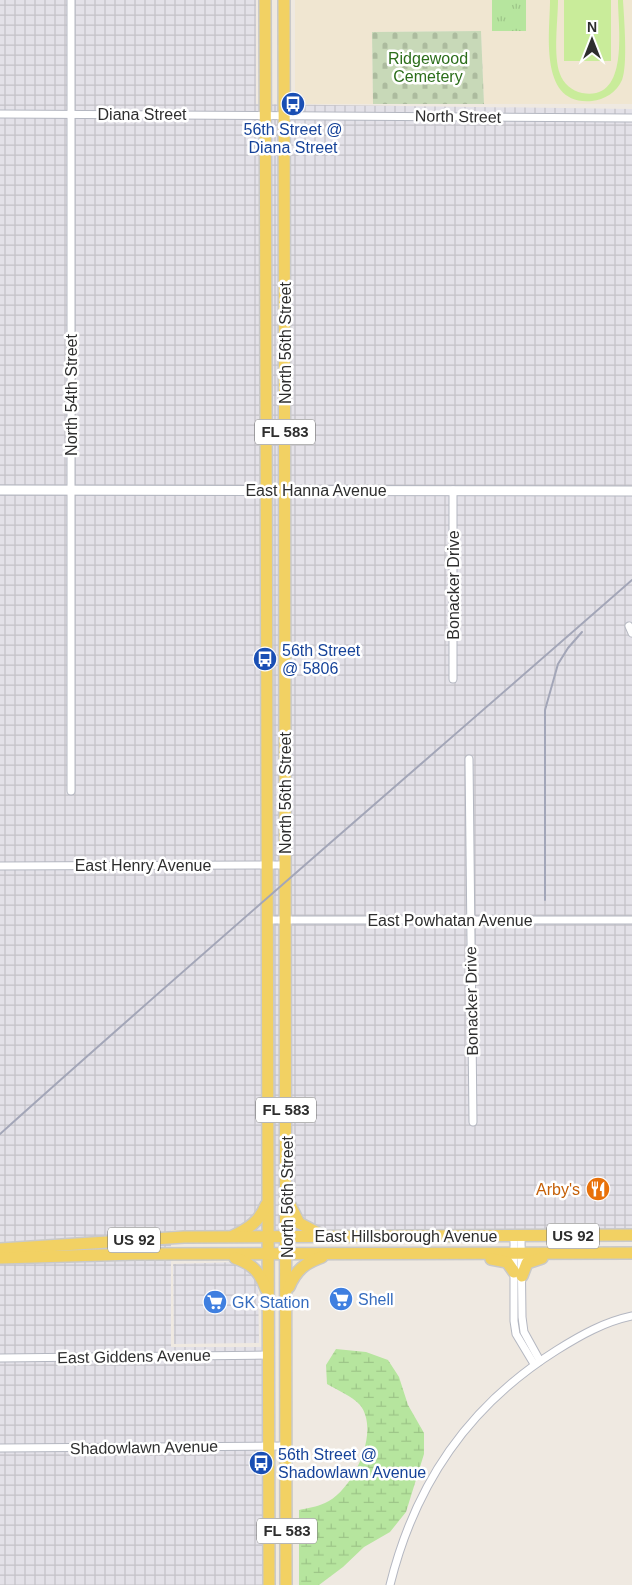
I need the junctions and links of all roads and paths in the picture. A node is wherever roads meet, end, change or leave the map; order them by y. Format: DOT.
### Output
graph roads {
  1 [pos="71,0"];
  2 [pos="265,0"];
  3 [pos="284,0"];
  4 [pos="71,113"];
  5 [pos="0,114"];
  6 [pos="265,114"];
  7 [pos="284,114"];
  8 [pos="632,118"];
  9 [pos="266,347"];
  10 [pos="285,347"];
  11 [pos="0,490"];
  12 [pos="72,490"];
  13 [pos="267,490"];
  14 [pos="285,490"];
  15 [pos="453,490"];
  16 [pos="632,491"];
  17 [pos="285,676"];
  18 [pos="267,677"];
  19 [pos="453,680"];
  20 [pos="469,759"];
  21 [pos="71,791"];
  22 [pos="286,864"];
  23 [pos="267,865"];
  24 [pos="0,866"];
  25 [pos="268,920"];
  26 [pos="286,920"];
  27 [pos="469,920"];
  28 [pos="632,920"];
  29 [pos="473,1122"];
  30 [pos="287,1197"];
  31 [pos="268,1199"];
  32 [pos="632,1235"];
  33 [pos="287,1236"];
  34 [pos="326,1236"];
  35 [pos="517,1236"];
  36 [pos="230,1237"];
  37 [pos="268,1237"];
  38 [pos="0,1249"];
  39 [pos="632,1253"];
  40 [pos="465,1254"];
  41 [pos="518,1254"];
  42 [pos="560,1254"];
  43 [pos="229,1255"];
  44 [pos="268,1255"];
  45 [pos="287,1255"];
  46 [pos="328,1255"];
  47 [pos="0,1258"];
  48 [pos="518,1274"];
  49 [pos="287,1291"];
  50 [pos="268,1295"];
  51 [pos="632,1316"];
  52 [pos="269,1355"];
  53 [pos="0,1358"];
  54 [pos="537,1362"];
  55 [pos="268,1445"];
  56 [pos="287,1446"];
  57 [pos="0,1448"];
  58 [pos="269,1585"];
  59 [pos="286,1585"];
  60 [pos="390,1585"];
  1 -- 4 [label="street, North 54th Street"];
  2 -- 6 [label="main road, North 56th Street / FL 583"];
  3 -- 7 [label="main road, North 56th Street / FL 583"];
  4 -- 5 [label="street, Diana Street"];
  4 -- 6 [label="street, Diana Street"];
  4 -- 12 [label="street, North 54th Street"];
  6 -- 7 [label="street, Diana Street"];
  6 -- 9 [label="main road, North 56th Street / FL 583"];
  7 -- 8 [label="street, North Street"];
  7 -- 10 [label="main road, North 56th Street / FL 583"];
  9 -- 10 [label="main road"];
  9 -- 13 [label="main road, North 56th Street / FL 583"];
  10 -- 14 [label="main road, North 56th Street / FL 583"];
  11 -- 12 [label="street, East Hanna Avenue"];
  12 -- 13 [label="street, East Hanna Avenue"];
  12 -- 21 [label="street, North 54th Street"];
  13 -- 14 [label="street, East Hanna Avenue"];
  13 -- 18 [label="main road, North 56th Street / FL 583"];
  14 -- 15 [label="street, East Hanna Avenue"];
  14 -- 17 [label="main road, North 56th Street / FL 583"];
  15 -- 16 [label="street, East Hanna Avenue"];
  15 -- 19 [label="street, Bonacker Drive"];
  17 -- 18 [label="main road"];
  17 -- 22 [label="main road, North 56th Street / FL 583"];
  18 -- 23 [label="main road, North 56th Street / FL 583"];
  20 -- 27 [label="street, Bonacker Drive"];
  22 -- 23 [label="street, East Henry Avenue"];
  22 -- 26 [label="main road, North 56th Street / FL 583"];
  23 -- 24 [label="street, East Henry Avenue"];
  23 -- 25 [label="main road, North 56th Street / FL 583"];
  25 -- 26 [label="street, East Powhatan Avenue"];
  25 -- 31 [label="main road, North 56th Street / FL 583"];
  26 -- 27 [label="street, East Powhatan Avenue"];
  26 -- 30 [label="main road, North 56th Street / FL 583"];
  27 -- 28 [label="street, East Powhatan Avenue"];
  27 -- 29 [label="street, Bonacker Drive"];
  30 -- 33 [label="main road, North 56th Street / FL 583"];
  30 -- 34 [label="main road"];
  31 -- 36 [label="main road"];
  31 -- 37 [label="main road, North 56th Street / FL 583"];
  32 -- 35 [label="main road, East Hillsborough Avenue / US 92"];
  33 -- 34 [label="main road, East Hillsborough Avenue / US 92"];
  33 -- 37 [label="main road, East Hillsborough Avenue / US 92"];
  33 -- 45 [label="main road, North 56th Street / FL 583"];
  34 -- 35 [label="main road, East Hillsborough Avenue / US 92"];
  35 -- 41 [label="street"];
  36 -- 37 [label="main road, East Hillsborough Avenue / US 92"];
  36 -- 38 [label="main road, East Hillsborough Avenue / US 92"];
  37 -- 44 [label="main road, North 56th Street / FL 583"];
  39 -- 42 [label="main road, East Hillsborough Avenue / US 92"];
  40 -- 41 [label="main road, East Hillsborough Avenue / US 92"];
  40 -- 46 [label="main road, East Hillsborough Avenue / US 92"];
  40 -- 48 [label="main road"];
  41 -- 42 [label="main road, East Hillsborough Avenue / US 92"];
  41 -- 48 [label="street"];
  42 -- 48 [label="main road"];
  43 -- 44 [label="main road, East Hillsborough Avenue / US 92"];
  43 -- 47 [label="main road, East Hillsborough Avenue / US 92"];
  43 -- 50 [label="main road"];
  44 -- 45 [label="main road, East Hillsborough Avenue / US 92"];
  44 -- 50 [label="main road, North 56th Street / FL 583"];
  45 -- 46 [label="main road, East Hillsborough Avenue / US 92"];
  45 -- 49 [label="main road, North 56th Street / FL 583"];
  46 -- 49 [label="main road"];
  48 -- 54 [label="street"];
  49 -- 56 [label="main road, North 56th Street / FL 583"];
  50 -- 52 [label="main road, North 56th Street / FL 583"];
  51 -- 54 [label="street"];
  52 -- 53 [label="street, East Giddens Avenue"];
  52 -- 55 [label="main road, North 56th Street / FL 583"];
  54 -- 60 [label="street"];
  55 -- 56 [label="street, Shadowlawn Avenue"];
  55 -- 57 [label="street, Shadowlawn Avenue"];
  55 -- 58 [label="main road, North 56th Street / FL 583"];
  56 -- 59 [label="main road, North 56th Street / FL 583"];
}
